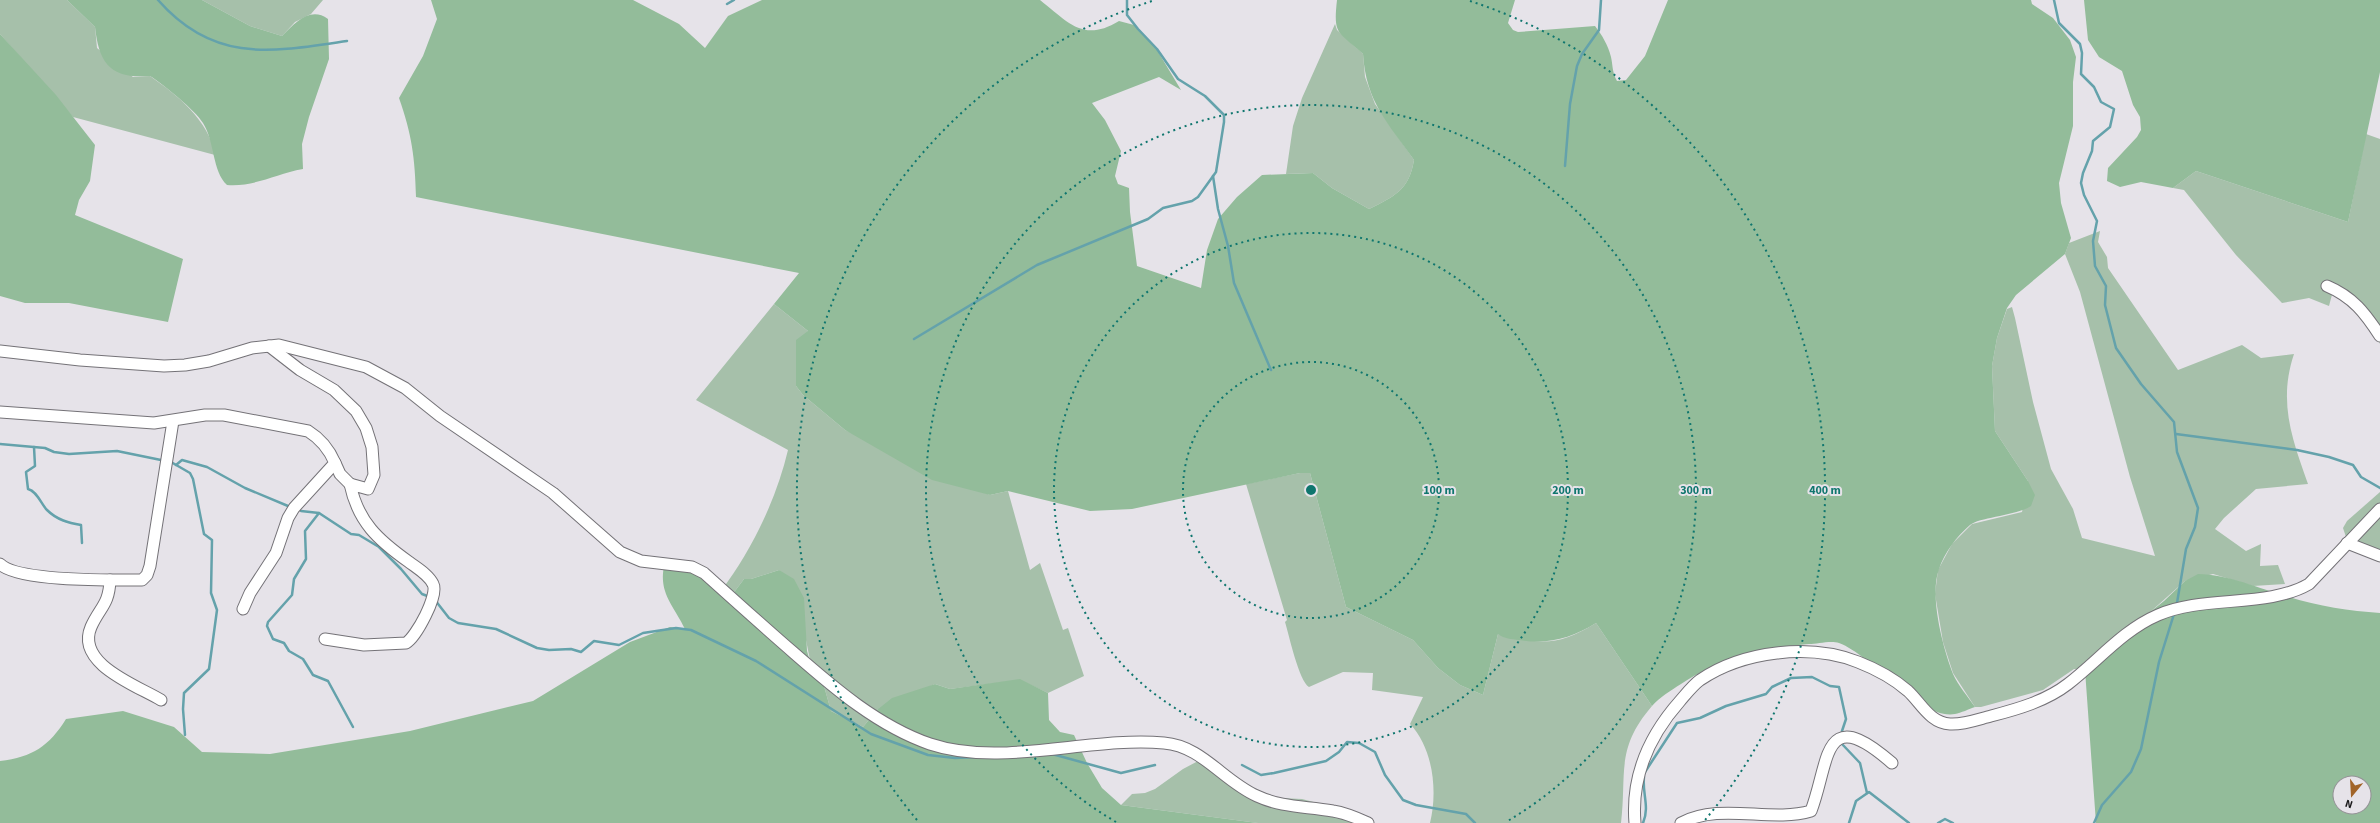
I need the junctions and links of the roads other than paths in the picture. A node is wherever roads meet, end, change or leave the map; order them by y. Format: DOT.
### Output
graph roads {
  1 [pos="2327,286"];
  2 [pos="2380,336"];
  3 [pos="269,346"];
  4 [pos="0,351"];
  5 [pos="0,412"];
  6 [pos="173,421"];
  7 [pos="335,463"];
  8 [pos="350,484"];
  9 [pos="2380,509"];
  10 [pos="2346,543"];
  11 [pos="2380,556"];
  12 [pos="0,564"];
  13 [pos="110,580"];
  14 [pos="243,609"];
  15 [pos="325,639"];
  16 [pos="161,700"];
  17 [pos="1892,763"];
  18 [pos="1368,823"];
  19 [pos="1635,823"];
  20 [pos="1681,823"];
  1 -- 2 [label="street"];
  3 -- 4 [label="street"];
  3 -- 8 [label="street"];
  3 -- 18 [label="street"];
  5 -- 6 [label="street"];
  6 -- 7 [label="street"];
  6 -- 13 [label="street"];
  7 -- 8 [label="street"];
  7 -- 14 [label="street"];
  8 -- 15 [label="street"];
  9 -- 10 [label="street"];
  10 -- 11 [label="street"];
  10 -- 19 [label="street"];
  12 -- 13 [label="street"];
  13 -- 16 [label="street"];
  17 -- 20 [label="street"];
}
